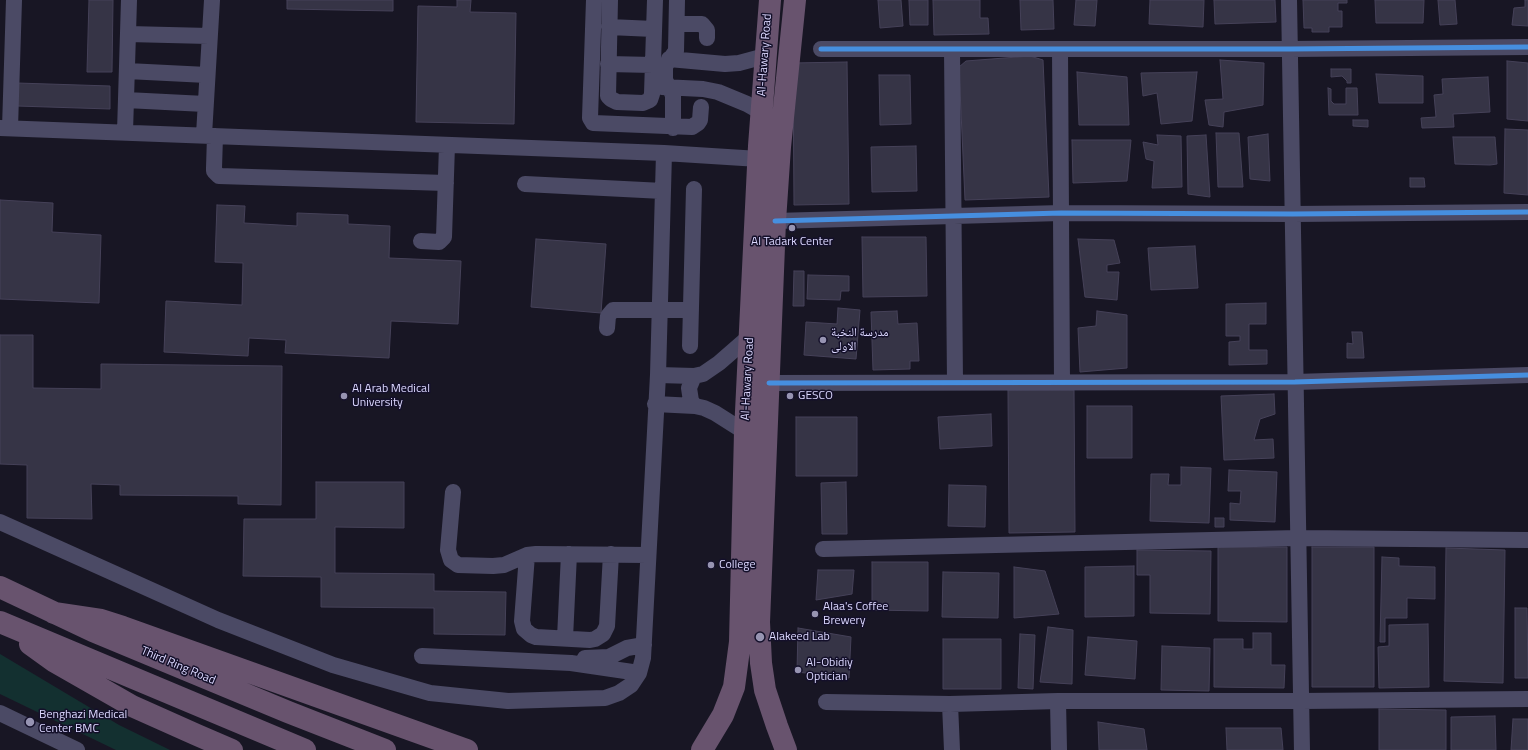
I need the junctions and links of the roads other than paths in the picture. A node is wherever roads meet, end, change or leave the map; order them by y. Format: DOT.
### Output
graph roads {
  1 [pos="14,0"];
  2 [pos="129,0"];
  3 [pos="212,0"];
  4 [pos="594,0"];
  5 [pos="610,0"];
  6 [pos="655,0"];
  7 [pos="677,0"];
  8 [pos="770,0"];
  9 [pos="795,0"];
  10 [pos="1289,0"];
  11 [pos="677,24"];
  12 [pos="609,27"];
  13 [pos="654,29"];
  14 [pos="128,34"];
  15 [pos="209,36"];
  16 [pos="707,38"];
  17 [pos="1528,47"];
  18 [pos="821,49"];
  19 [pos="952,49"];
  20 [pos="1060,49"];
  21 [pos="1290,49"];
  22 [pos="765,56"];
  23 [pos="669,60"];
  24 [pos="704,63"];
  25 [pos="608,64"];
  26 [pos="653,65"];
  27 [pos="127,71"];
  28 [pos="207,75"];
  29 [pos="652,87"];
  30 [pos="668,88"];
  31 [pos="703,90"];
  32 [pos="126,100"];
  33 [pos="205,104"];
  34 [pos="701,107"];
  35 [pos="761,112"];
  36 [pos="5,128"];
  37 [pos="673,128"];
  38 [pos="125,132"];
  39 [pos="209,136"];
  40 [pos="446,145"];
  41 [pos="664,153"];
  42 [pos="758,159"];
  43 [pos="446,183"];
  44 [pos="525,184"];
  45 [pos="694,189"];
  46 [pos="663,191"];
  47 [pos="1528,212"];
  48 [pos="1061,214"];
  49 [pos="1293,214"];
  50 [pos="953,216"];
  51 [pos="775,221"];
  52 [pos="421,241"];
  53 [pos="660,310"];
  54 [pos="691,310"];
  55 [pos="607,328"];
  56 [pos="750,336"];
  57 [pos="690,346"];
  58 [pos="658,375"];
  59 [pos="1528,375"];
  60 [pos="694,376"];
  61 [pos="955,382"];
  62 [pos="1062,382"];
  63 [pos="1296,382"];
  64 [pos="769,383"];
  65 [pos="655,404"];
  66 [pos="695,406"];
  67 [pos="745,432"];
  68 [pos="453,492"];
  69 [pos="0,522"];
  70 [pos="1298,538"];
  71 [pos="1528,540"];
  72 [pos="823,549"];
  73 [pos="569,554"];
  74 [pos="611,554"];
  75 [pos="527,555"];
  76 [pos="648,555"];
  77 [pos="0,587"];
  78 [pos="54,613"];
  79 [pos="0,622"];
  80 [pos="565,638"];
  81 [pos="644,645"];
  82 [pos="422,656"];
  83 [pos="571,663"];
  84 [pos="639,673"];
  85 [pos="1528,699"];
  86 [pos="1058,701"];
  87 [pos="1301,701"];
  88 [pos="826,702"];
  89 [pos="950,704"];
  90 [pos="0,713"];
  91 [pos="77,750"];
  92 [pos="232,750"];
  93 [pos="305,750"];
  94 [pos="385,750"];
  95 [pos="468,750"];
  96 [pos="702,750"];
  97 [pos="786,750"];
  98 [pos="952,750"];
  99 [pos="1059,750"];
  100 [pos="1302,750"];
  1 -- 36 [label="street"];
  2 -- 14 [label="street"];
  3 -- 15 [label="street"];
  4 -- 37 [label="street"];
  5 -- 12 [label="street"];
  6 -- 13 [label="street"];
  7 -- 11 [label="street"];
  8 -- 22 [label="highway, Al-Hawary Road"];
  9 -- 51 [label="highway, Al-Hawary Road"];
  10 -- 21 [label="street"];
  11 -- 16 [label="street"];
  11 -- 23 [label="street"];
  12 -- 13 [label="street"];
  12 -- 25 [label="street"];
  13 -- 26 [label="street"];
  14 -- 15 [label="street"];
  14 -- 27 [label="street"];
  15 -- 28 [label="street"];
  17 -- 21 [label="street"];
  18 -- 19 [label="street"];
  19 -- 20 [label="street"];
  19 -- 50 [label="street"];
  20 -- 21 [label="street"];
  20 -- 48 [label="street"];
  21 -- 49 [label="street"];
  22 -- 24 [label="street"];
  22 -- 35 [label="highway, Al-Hawary Road"];
  23 -- 24 [label="street"];
  23 -- 30 [label="street"];
  24 -- 31 [label="street"];
  25 -- 26 [label="street"];
  25 -- 29 [label="street"];
  26 -- 29 [label="street"];
  27 -- 28 [label="street"];
  27 -- 32 [label="street"];
  28 -- 33 [label="street"];
  29 -- 30 [label="street"];
  30 -- 31 [label="street"];
  30 -- 37 [label="street"];
  31 -- 35 [label="street"];
  32 -- 33 [label="street"];
  32 -- 38 [label="street"];
  33 -- 39 [label="street"];
  34 -- 37 [label="street"];
  35 -- 42 [label="highway, Al-Hawary Road"];
  36 -- 38 [label="street"];
  38 -- 39 [label="street"];
  39 -- 40 [label="street"];
  39 -- 43 [label="street"];
  40 -- 41 [label="street"];
  40 -- 43 [label="street"];
  41 -- 42 [label="street"];
  41 -- 46 [label="street"];
  42 -- 56 [label="highway, Al-Hawary Road"];
  43 -- 52 [label="street"];
  44 -- 46 [label="street"];
  45 -- 54 [label="street"];
  46 -- 53 [label="street"];
  47 -- 49 [label="street"];
  48 -- 49 [label="street"];
  48 -- 50 [label="street"];
  48 -- 62 [label="street"];
  49 -- 63 [label="street"];
  50 -- 51 [label="street"];
  50 -- 61 [label="street"];
  51 -- 64 [label="highway, Al-Hawary Road"];
  53 -- 54 [label="street"];
  53 -- 55 [label="street"];
  53 -- 58 [label="street"];
  54 -- 57 [label="street"];
  56 -- 60 [label="street"];
  56 -- 67 [label="highway, Al-Hawary Road"];
  58 -- 60 [label="street"];
  58 -- 65 [label="street"];
  59 -- 63 [label="street"];
  60 -- 66 [label="street"];
  61 -- 62 [label="street"];
  61 -- 64 [label="street"];
  62 -- 63 [label="street"];
  63 -- 70 [label="street"];
  64 -- 97 [label="highway, Al-Hawary Road"];
  65 -- 66 [label="street"];
  65 -- 76 [label="street"];
  66 -- 67 [label="street"];
  67 -- 96 [label="highway, Al-Hawary Road"];
  68 -- 75 [label="street"];
  69 -- 84 [label="street"];
  70 -- 71 [label="street"];
  70 -- 72 [label="street"];
  70 -- 87 [label="street"];
  73 -- 74 [label="street"];
  73 -- 75 [label="street"];
  73 -- 80 [label="street"];
  74 -- 76 [label="street"];
  74 -- 80 [label="street"];
  75 -- 80 [label="street"];
  76 -- 81 [label="street"];
  77 -- 78 [label="highway, Third Ring Road"];
  78 -- 94 [label="highway, Third Ring Road"];
  78 -- 95 [label="highway"];
  79 -- 92 [label="highway"];
  79 -- 93 [label="highway"];
  81 -- 83 [label="street"];
  81 -- 84 [label="street"];
  82 -- 83 [label="street"];
  83 -- 84 [label="street"];
  85 -- 87 [label="street"];
  86 -- 87 [label="street"];
  86 -- 89 [label="street"];
  86 -- 99 [label="street"];
  87 -- 100 [label="street"];
  88 -- 89 [label="street"];
  89 -- 98 [label="street"];
  90 -- 91 [label="street"];
}
